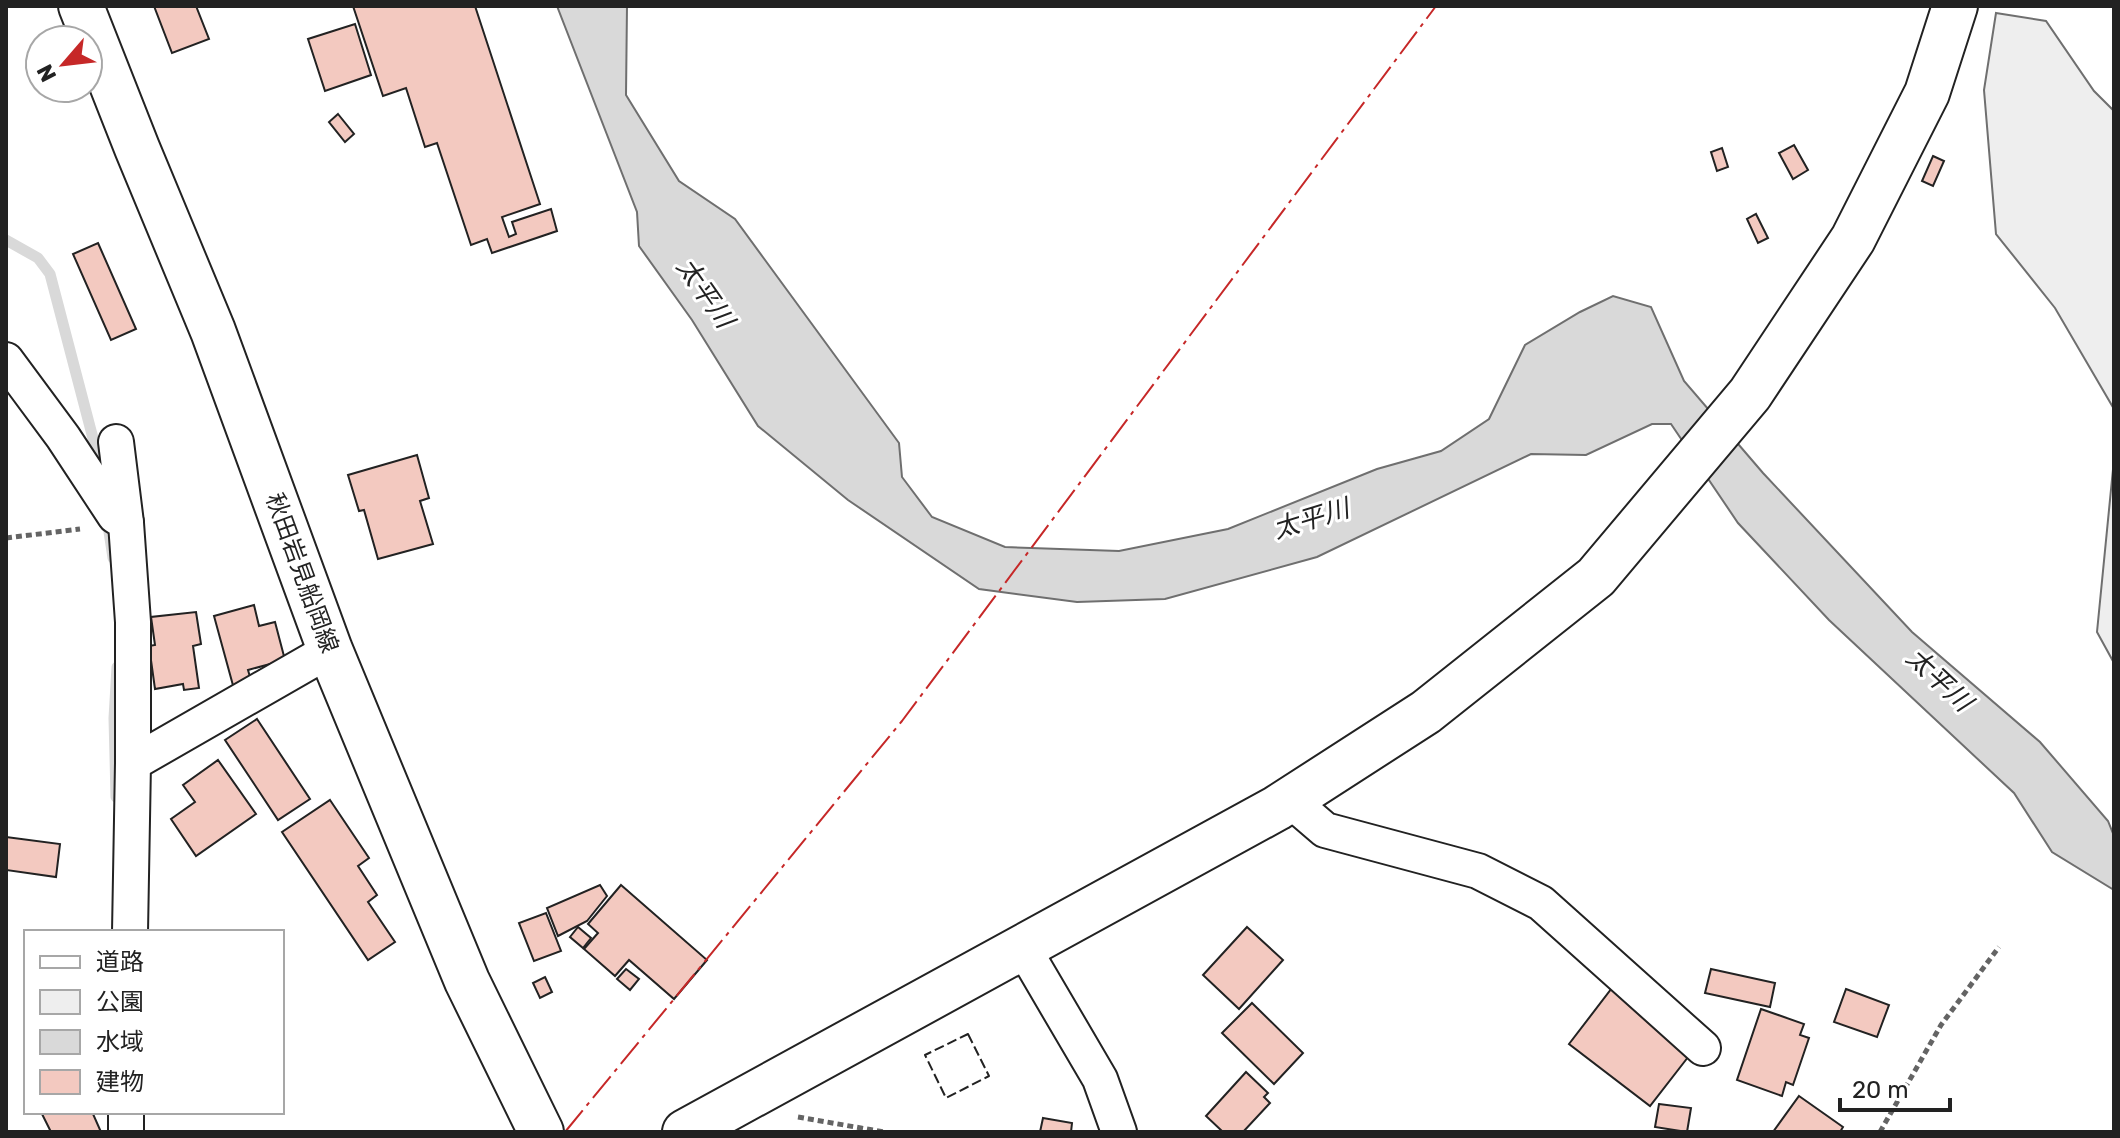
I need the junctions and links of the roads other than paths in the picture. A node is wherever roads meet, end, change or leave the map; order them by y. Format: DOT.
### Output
graph roads {
  1 [pos="81,6"];
  2 [pos="1955,6"];
  3 [pos="6,360"];
  4 [pos="116,442"];
  5 [pos="126,523"];
  6 [pos="330,650"];
  7 [pos="133,763"];
  8 [pos="1290,800"];
  9 [pos="130,930"];
  10 [pos="1022,946"];
  11 [pos="1703,1048"];
  12 [pos="541,1132"];
  13 [pos="685,1132"];
  14 [pos="1119,1132"];
  1 -- 6 [label="street, 秋田岩見船岡線"];
  2 -- 8 [label="street"];
  3 -- 5 [label="street"];
  4 -- 5 [label="street"];
  5 -- 7 [label="street"];
  6 -- 7 [label="street"];
  6 -- 12 [label="street, 秋田岩見船岡線"];
  7 -- 9 [label="street"];
  8 -- 10 [label="street"];
  8 -- 11 [label="street"];
  10 -- 13 [label="street"];
  10 -- 14 [label="street"];
}
